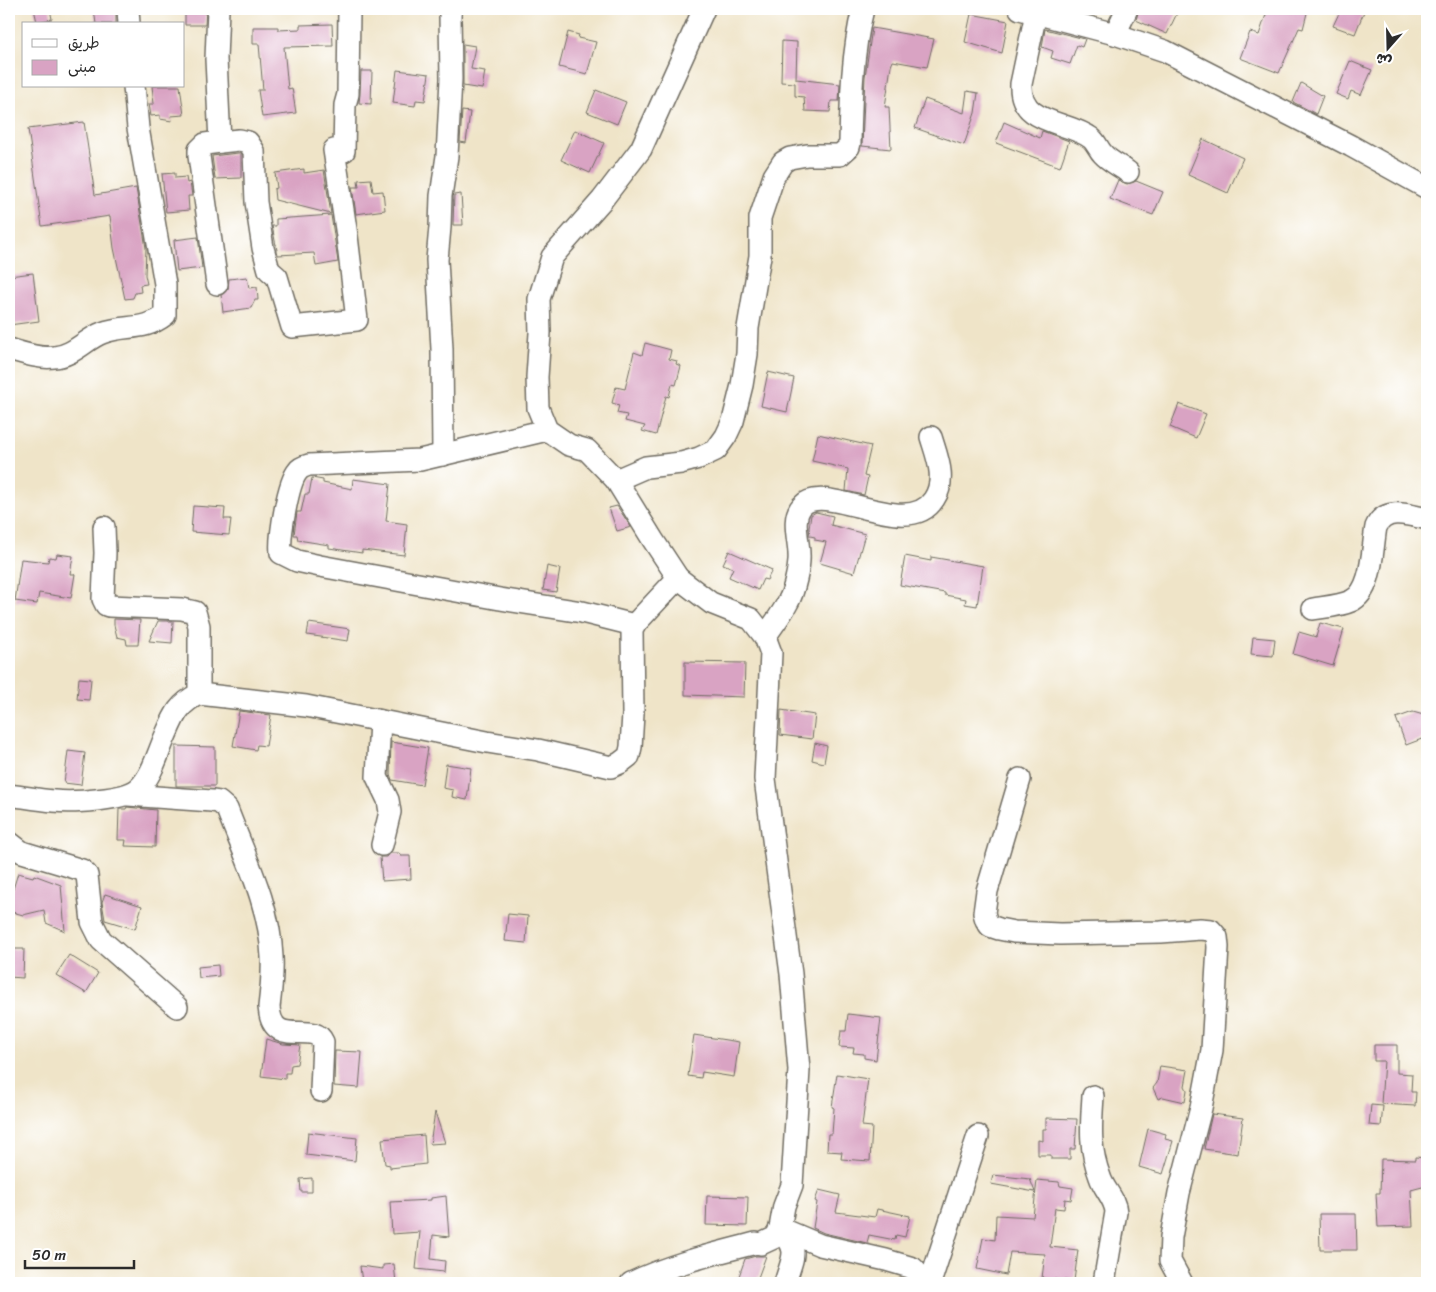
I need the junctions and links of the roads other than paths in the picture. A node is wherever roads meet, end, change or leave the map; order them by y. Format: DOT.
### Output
graph roads {
  1 [pos="128,9"];
  2 [pos="218,9"];
  3 [pos="349,9"];
  4 [pos="451,9"];
  5 [pos="704,9"];
  6 [pos="863,9"];
  7 [pos="1127,9"];
  8 [pos="1028,11"];
  9 [pos="129,22"];
  10 [pos="1115,34"];
  11 [pos="134,88"];
  12 [pos="220,142"];
  13 [pos="1128,172"];
  14 [pos="1427,188"];
  15 [pos="217,284"];
  16 [pos="9,349"];
  17 [pos="547,430"];
  18 [pos="931,437"];
  19 [pos="443,456"];
  20 [pos="616,480"];
  21 [pos="1427,519"];
  22 [pos="104,527"];
  23 [pos="678,578"];
  24 [pos="1313,609"];
  25 [pos="634,625"];
  26 [pos="765,637"];
  27 [pos="199,694"];
  28 [pos="380,721"];
  29 [pos="1020,779"];
  30 [pos="128,795"];
  31 [pos="9,796"];
  32 [pos="9,842"];
  33 [pos="382,845"];
  34 [pos="177,1007"];
  35 [pos="321,1091"];
  36 [pos="1093,1096"];
  37 [pos="978,1136"];
  38 [pos="780,1228"];
  39 [pos="631,1283"];
  40 [pos="784,1283"];
  41 [pos="928,1283"];
  42 [pos="1104,1283"];
  43 [pos="1182,1283"];
  1 -- 9 [label="street"];
  2 -- 12 [label="street"];
  3 -- 12 [label="street"];
  4 -- 19 [label="street"];
  5 -- 17 [label="street"];
  6 -- 20 [label="street"];
  7 -- 10 [label="street"];
  8 -- 10 [label="street"];
  8 -- 13 [label="street"];
  10 -- 14 [label="street"];
  11 -- 16 [label="street"];
  12 -- 15 [label="street"];
  17 -- 19 [label="street"];
  17 -- 20 [label="street"];
  18 -- 26 [label="street"];
  19 -- 25 [label="street"];
  20 -- 23 [label="street"];
  21 -- 24 [label="street"];
  22 -- 27 [label="street"];
  23 -- 25 [label="street"];
  23 -- 26 [label="street"];
  25 -- 28 [label="street"];
  26 -- 38 [label="street"];
  27 -- 28 [label="street"];
  27 -- 30 [label="street"];
  28 -- 33 [label="street"];
  29 -- 43 [label="street"];
  30 -- 31 [label="street"];
  30 -- 35 [label="street"];
  32 -- 34 [label="street"];
  36 -- 42 [label="street"];
  37 -- 41 [label="street"];
  38 -- 39 [label="street"];
  38 -- 40 [label="street"];
  38 -- 41 [label="street"];
}
